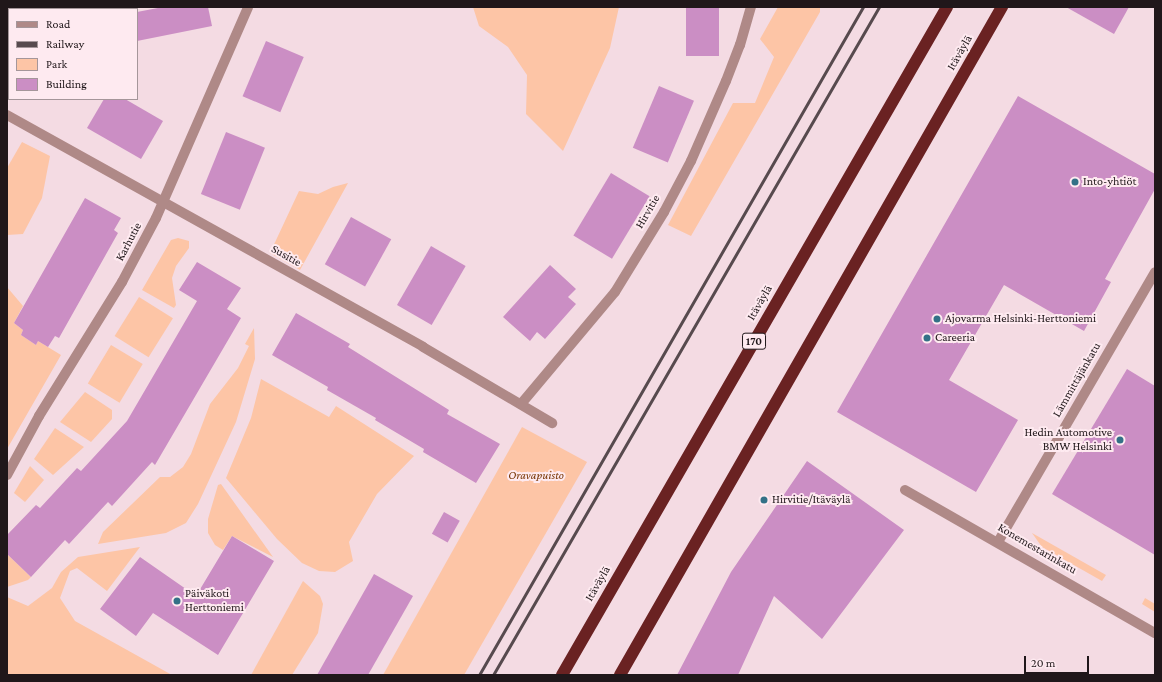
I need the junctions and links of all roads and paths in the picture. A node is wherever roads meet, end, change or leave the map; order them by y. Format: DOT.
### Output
graph roads {
  1 [pos="248,7"];
  2 [pos="750,7"];
  3 [pos="947,7"];
  4 [pos="1002,7"];
  5 [pos="7,114"];
  6 [pos="164,202"];
  7 [pos="1155,272"];
  8 [pos="521,404"];
  9 [pos="552,423"];
  10 [pos="7,475"];
  11 [pos="905,490"];
  12 [pos="998,542"];
  13 [pos="1155,633"];
  14 [pos="562,675"];
  15 [pos="620,675"];
  1 -- 6 [label="street, Karhutie"];
  2 -- 8 [label="street, Hirvitie"];
  3 -- 14 [label="highway, Itäväylä / 170"];
  4 -- 15 [label="highway, Itäväylä"];
  5 -- 6 [label="street, Susitie"];
  6 -- 8 [label="street, Susitie"];
  6 -- 10 [label="street, Karhutie"];
  7 -- 12 [label="street, Lämmittäjänkatu"];
  8 -- 9 [label="street, Susitie"];
  11 -- 12 [label="street, Konemestarinkatu"];
  12 -- 13 [label="street, Konemestarinkatu"];
}
